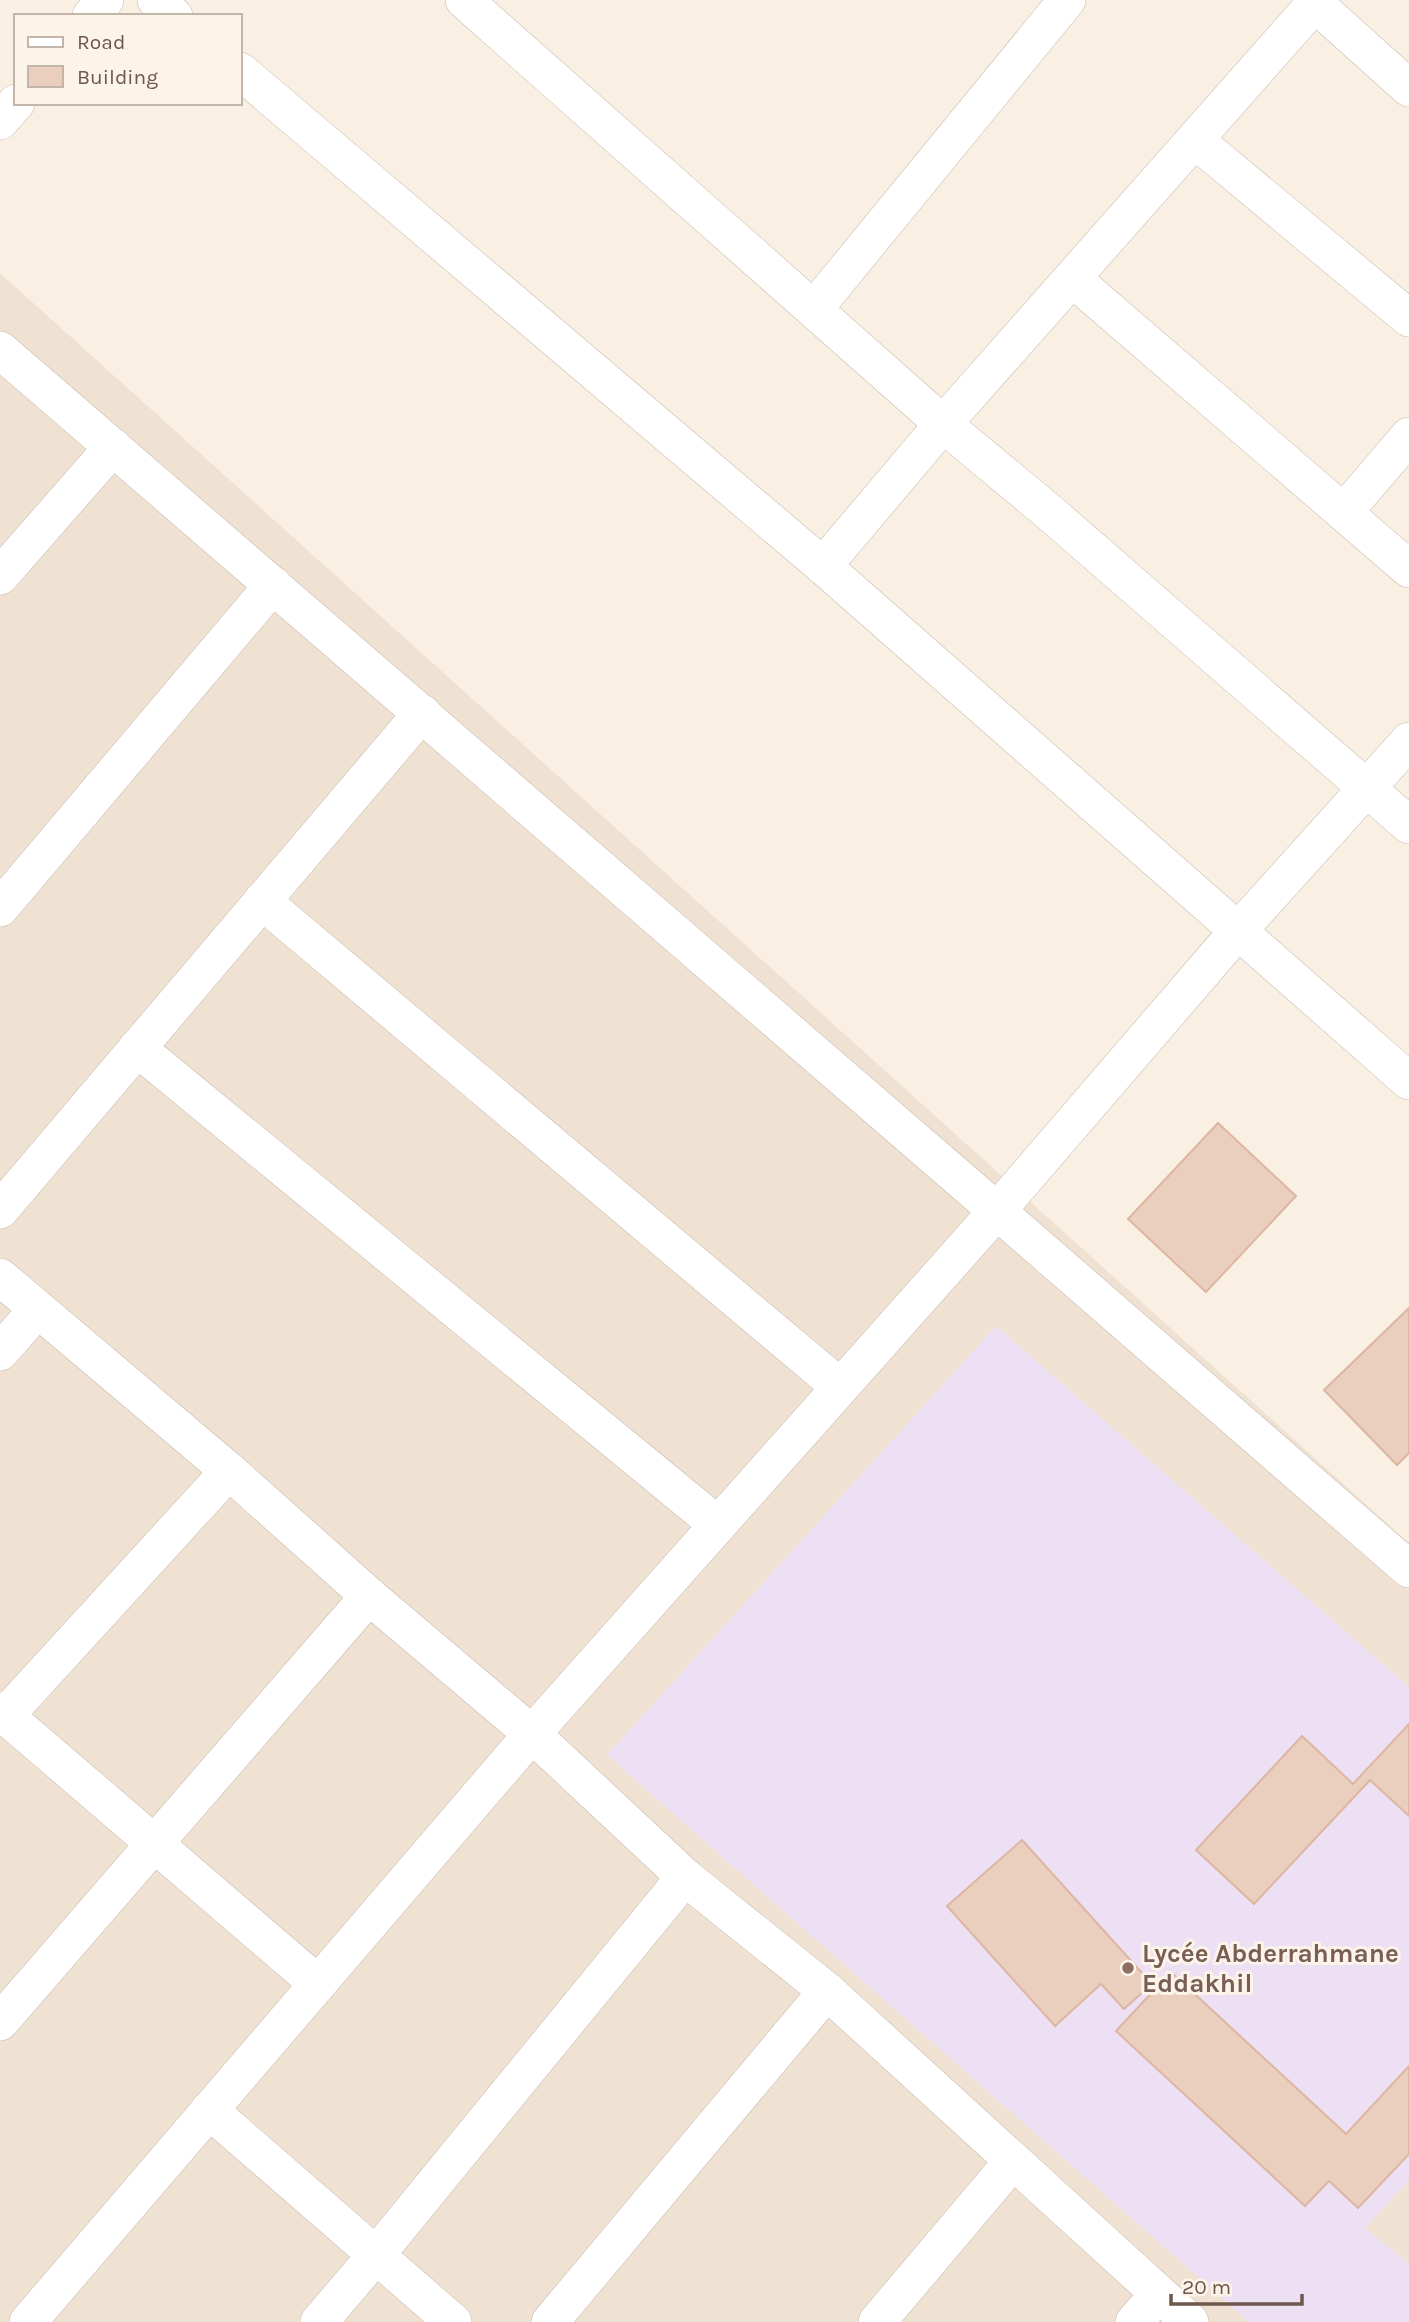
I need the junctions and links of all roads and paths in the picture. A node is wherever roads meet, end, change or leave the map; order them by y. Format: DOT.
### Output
graph roads {
  1 [pos="105,0"];
  2 [pos="156,0"];
  3 [pos="464,0"];
  4 [pos="1067,0"];
  5 [pos="1315,1"];
  6 [pos="94,14"];
  7 [pos="172,14"];
  8 [pos="242,73"];
  9 [pos="1409,88"];
  10 [pos="14,105"];
  11 [pos="0,121"];
  12 [pos="1195,140"];
  13 [pos="1073,279"];
  14 [pos="814,309"];
  15 [pos="1409,318"];
  16 [pos="0,351"];
  17 [pos="943,424"];
  18 [pos="1409,436"];
  19 [pos="113,447"];
  20 [pos="1344,512"];
  21 [pos="823,566"];
  22 [pos="1409,569"];
  23 [pos="0,576"];
  24 [pos="273,585"];
  25 [pos="422,713"];
  26 [pos="1409,741"];
  27 [pos="1366,789"];
  28 [pos="1409,825"];
  29 [pos="262,901"];
  30 [pos="0,908"];
  31 [pos="1237,932"];
  32 [pos="137,1048"];
  33 [pos="1409,1081"];
  34 [pos="0,1210"];
  35 [pos="997,1211"];
  36 [pos="0,1277"];
  37 [pos="37,1310"];
  38 [pos="0,1352"];
  39 [pos="841,1387"];
  40 [pos="229,1471"];
  41 [pos="718,1525"];
  42 [pos="1409,1569"];
  43 [pos="369,1596"];
  44 [pos="3,1713"];
  45 [pos="532,1734"];
  46 [pos="153,1844"];
  47 [pos="685,1877"];
  48 [pos="318,1984"];
  49 [pos="827,1991"];
  50 [pos="0,2022"];
  51 [pos="209,2110"];
  52 [pos="1013,2161"];
  53 [pos="376,2255"];
  54 [pos="1158,2294"];
  55 [pos="28,2322"];
  56 [pos="319,2322"];
  57 [pos="453,2322"];
  58 [pos="550,2322"];
  59 [pos="877,2322"];
  60 [pos="1134,2322"];
  61 [pos="1191,2322"];
  1 -- 6 [label="street"];
  2 -- 7 [label="street"];
  3 -- 14 [label="street"];
  4 -- 14 [label="street"];
  5 -- 9 [label="street"];
  5 -- 12 [label="street"];
  8 -- 21 [label="street"];
  10 -- 11 [label="street"];
  12 -- 13 [label="street"];
  12 -- 15 [label="street"];
  13 -- 17 [label="street"];
  13 -- 20 [label="street"];
  14 -- 17 [label="street"];
  16 -- 19 [label="street"];
  17 -- 21 [label="street"];
  17 -- 27 [label="street"];
  18 -- 20 [label="street"];
  19 -- 23 [label="street"];
  19 -- 24 [label="street"];
  20 -- 22 [label="street"];
  21 -- 31 [label="street"];
  24 -- 25 [label="street"];
  24 -- 30 [label="street"];
  25 -- 29 [label="street"];
  25 -- 35 [label="street"];
  26 -- 27 [label="street"];
  27 -- 28 [label="street"];
  27 -- 31 [label="street"];
  29 -- 32 [label="street"];
  29 -- 39 [label="street"];
  31 -- 33 [label="street"];
  31 -- 35 [label="street"];
  32 -- 34 [label="street"];
  32 -- 41 [label="street"];
  35 -- 39 [label="street"];
  35 -- 42 [label="street"];
  36 -- 37 [label="street"];
  37 -- 38 [label="street"];
  37 -- 40 [label="street"];
  39 -- 41 [label="street"];
  40 -- 43 [label="street"];
  40 -- 44 [label="street"];
  41 -- 45 [label="street"];
  43 -- 45 [label="street"];
  43 -- 46 [label="street"];
  44 -- 46 [label="street"];
  45 -- 47 [label="street"];
  45 -- 48 [label="street"];
  46 -- 48 [label="street"];
  46 -- 50 [label="street"];
  47 -- 49 [label="street"];
  47 -- 53 [label="street"];
  48 -- 51 [label="street"];
  49 -- 52 [label="street"];
  49 -- 58 [label="street"];
  51 -- 53 [label="street"];
  51 -- 55 [label="street"];
  52 -- 54 [label="street"];
  52 -- 59 [label="street"];
  53 -- 56 [label="street"];
  53 -- 57 [label="street"];
  54 -- 60 [label="street"];
  54 -- 61 [label="street"];
}
